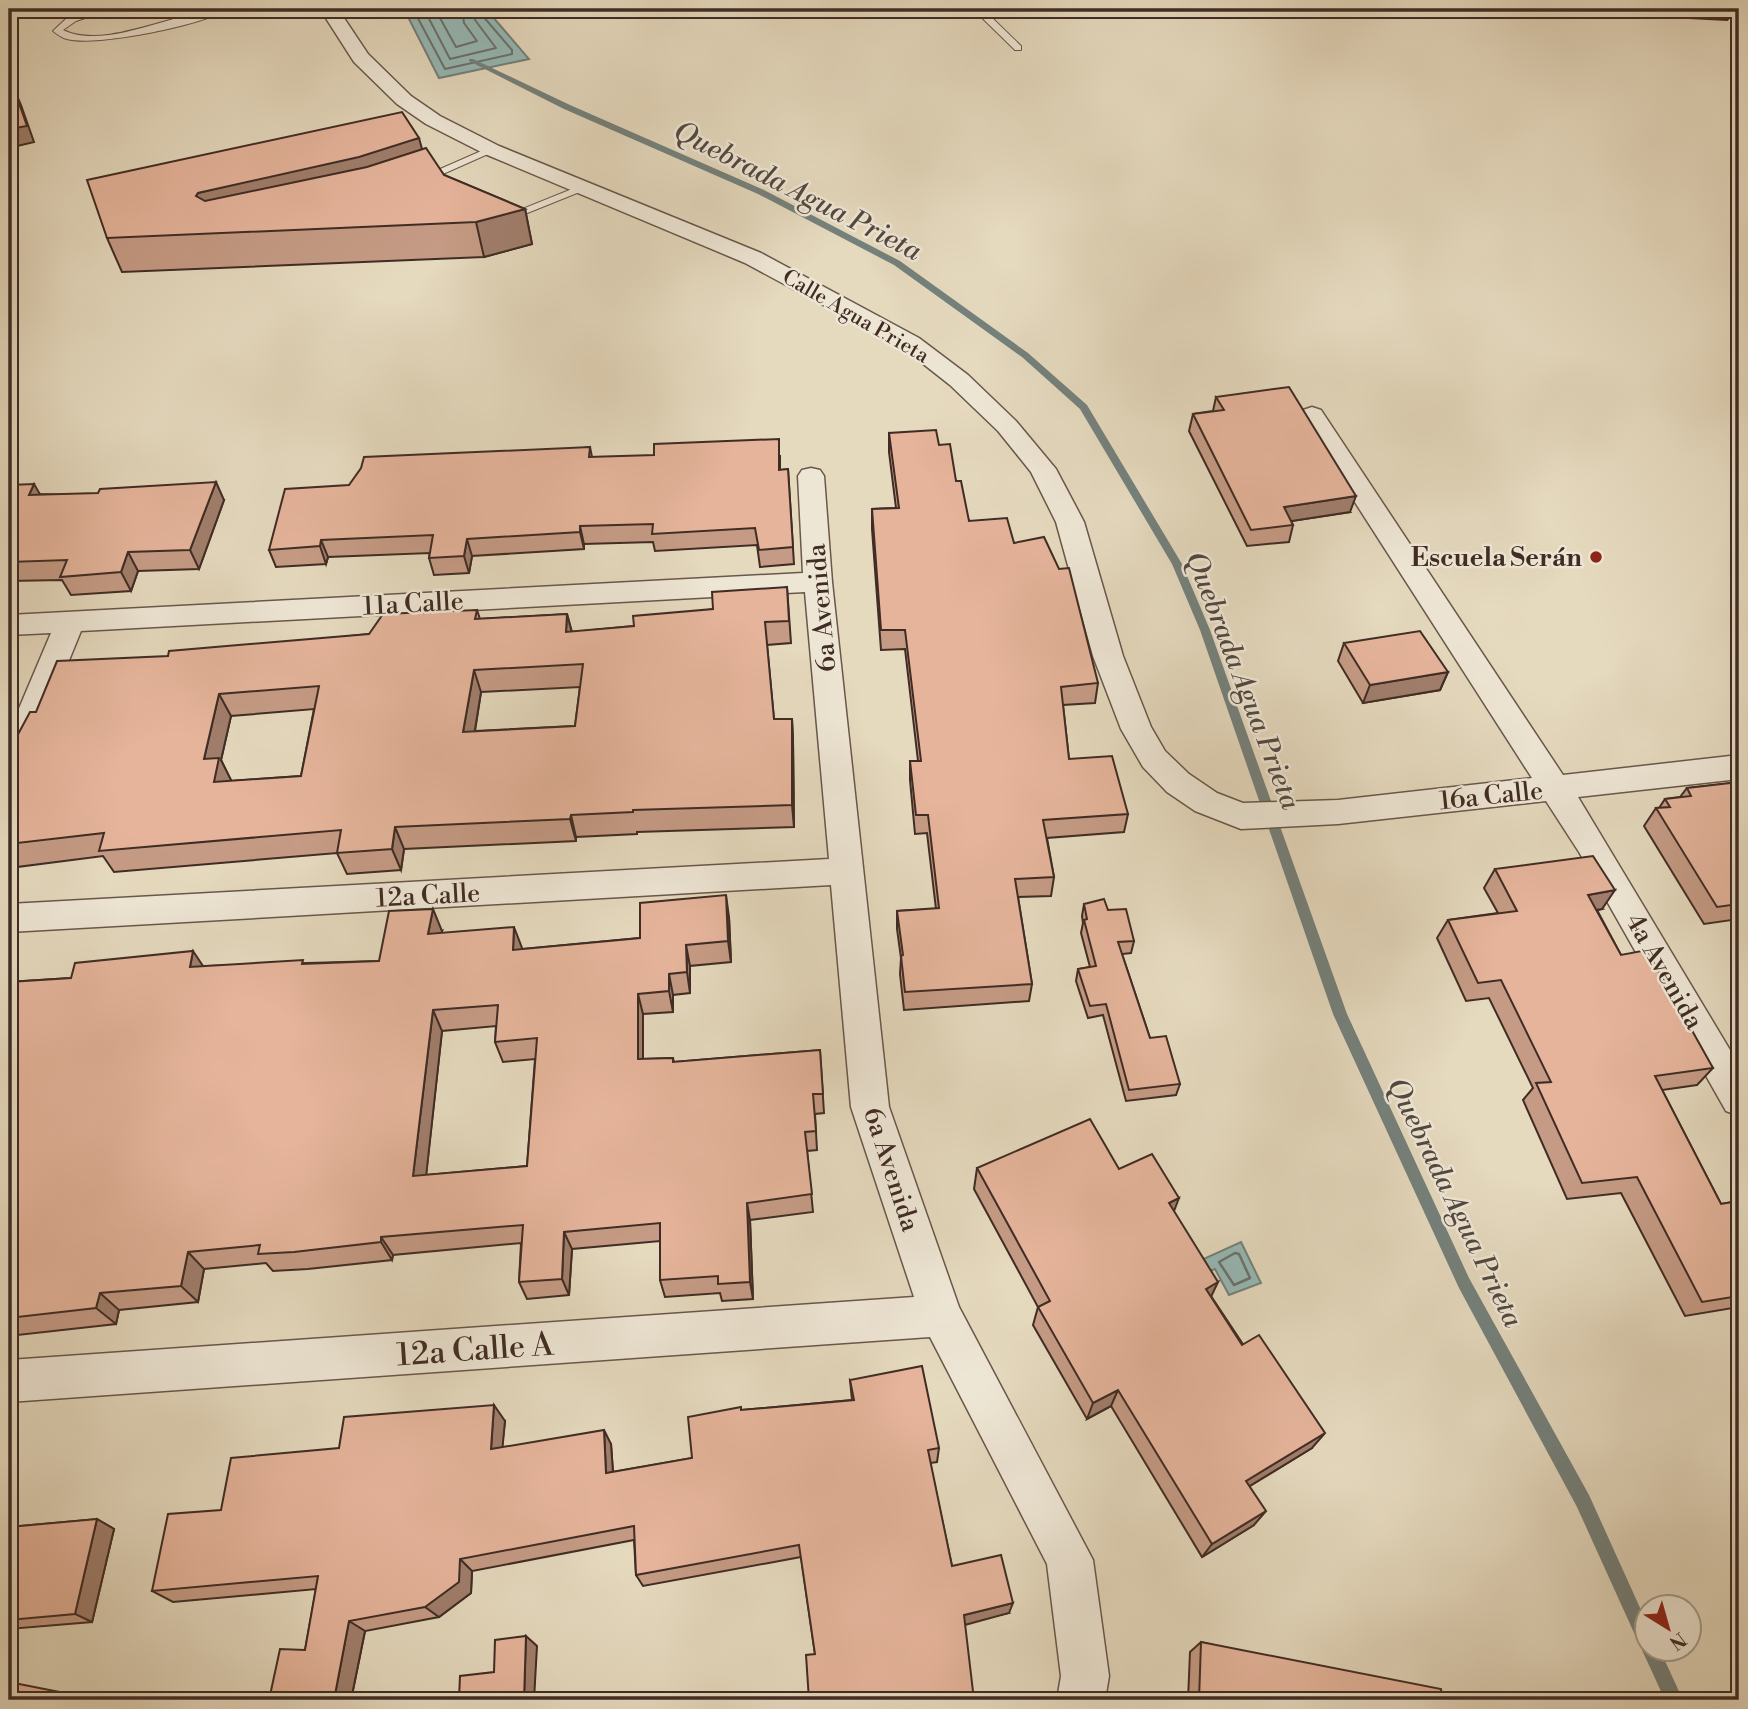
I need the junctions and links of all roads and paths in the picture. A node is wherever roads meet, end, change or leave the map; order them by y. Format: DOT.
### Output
graph roads {
  1 [pos="107,9"];
  2 [pos="223,9"];
  3 [pos="329,9"];
  4 [pos="978,9"];
  5 [pos="1018,48"];
  6 [pos="492,150"];
  7 [pos="405,186"];
  8 [pos="586,187"];
  9 [pos="506,218"];
  10 [pos="1312,415"];
  11 [pos="811,477"];
  12 [pos="818,582"];
  13 [pos="71,620"];
  14 [pos="9,625"];
  15 [pos="1739,767"];
  16 [pos="9,768"];
  17 [pos="1555,788"];
  18 [pos="1241,816"];
  19 [pos="848,872"];
  20 [pos="9,918"];
  21 [pos="1739,1099"];
  22 [pos="941,1316"];
  23 [pos="9,1381"];
  24 [pos="1081,1700"];
  1 -- 2 [label="lane"];
  3 -- 6 [label="street, Calle Agua Prieta"];
  4 -- 5 [label="lane"];
  6 -- 7 [label="lane"];
  6 -- 8 [label="street, Calle Agua Prieta"];
  8 -- 9 [label="lane"];
  8 -- 18 [label="street, Calle Agua Prieta"];
  10 -- 17 [label="street, 4a Avenida"];
  11 -- 12 [label="street, 6a Avenida"];
  12 -- 13 [label="street, 11a Calle"];
  12 -- 19 [label="street, 6a Avenida"];
  13 -- 14 [label="street, 11a Calle"];
  13 -- 16 [label="street"];
  15 -- 17 [label="street, 16a Calle"];
  17 -- 18 [label="street, 16a Calle"];
  17 -- 21 [label="street, 4a Avenida"];
  19 -- 20 [label="street, 12a Calle"];
  19 -- 22 [label="street, 6a Avenida"];
  22 -- 23 [label="street, 12a Calle A"];
  22 -- 24 [label="street, 6a Avenida"];
}
